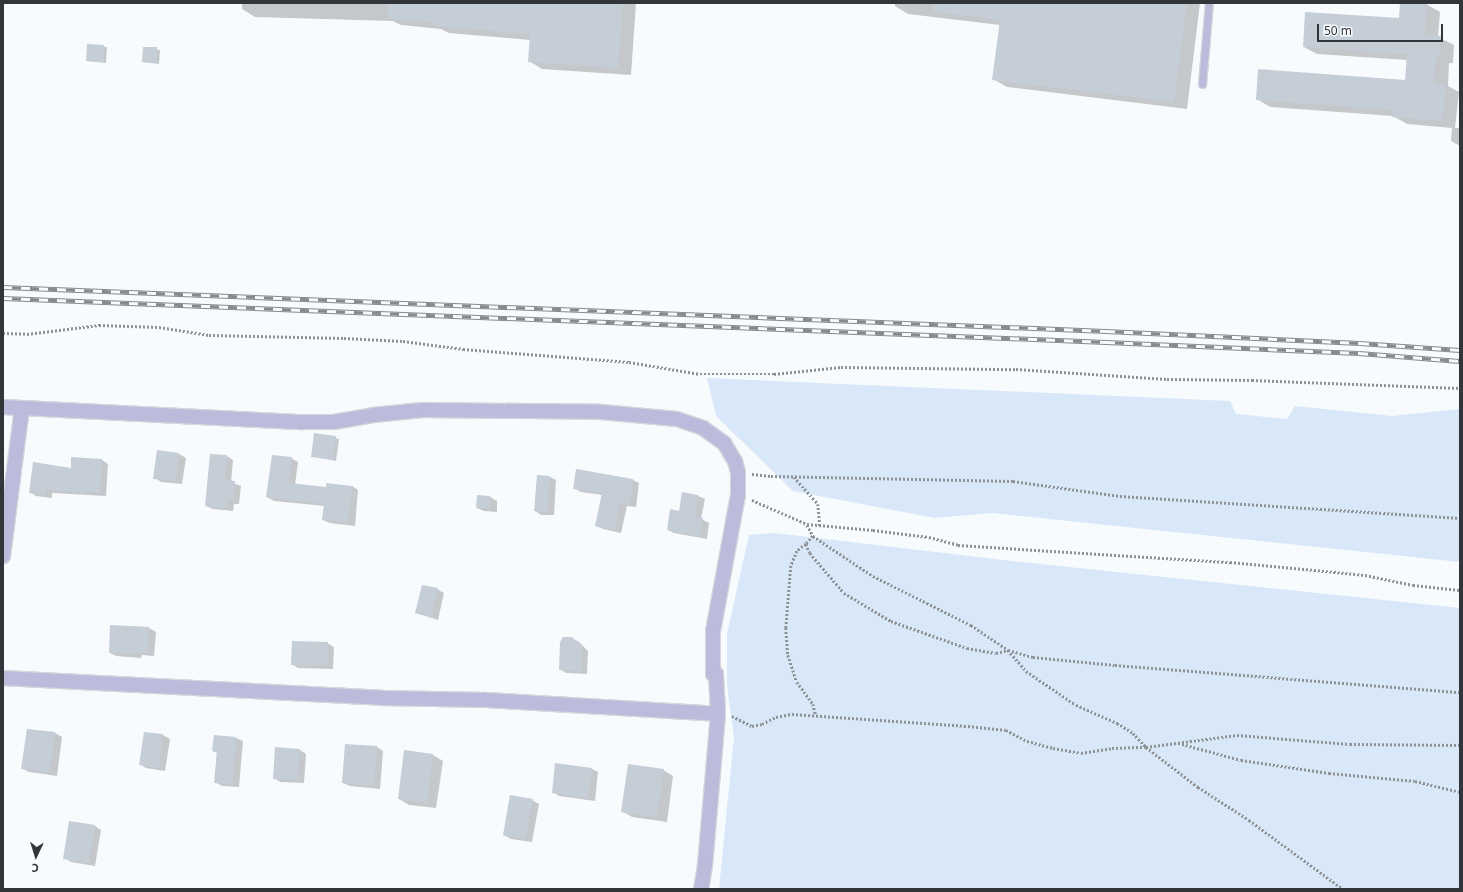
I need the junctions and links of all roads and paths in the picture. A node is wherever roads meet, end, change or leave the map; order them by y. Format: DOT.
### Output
graph roads {
  1 [pos="1209,3"];
  2 [pos="1202,84"];
  3 [pos="3,333"];
  4 [pos="1460,388"];
  5 [pos="3,407"];
  6 [pos="22,408"];
  7 [pos="738,472"];
  8 [pos="793,476"];
  9 [pos="738,495"];
  10 [pos="1460,518"];
  11 [pos="807,524"];
  12 [pos="820,526"];
  13 [pos="813,536"];
  14 [pos="806,544"];
  15 [pos="3,556"];
  16 [pos="1460,590"];
  17 [pos="1008,650"];
  18 [pos="3,678"];
  19 [pos="1460,692"];
  20 [pos="718,714"];
  21 [pos="816,716"];
  22 [pos="1174,742"];
  23 [pos="1460,745"];
  24 [pos="1146,747"];
  25 [pos="1460,792"];
  26 [pos="701,889"];
  27 [pos="1343,889"];
  1 -- 2 [label="lane"];
  3 -- 4 [label="path"];
  5 -- 6 [label="street"];
  6 -- 7 [label="street"];
  6 -- 15 [label="street"];
  7 -- 8 [label="path"];
  7 -- 9 [label="street"];
  8 -- 10 [label="path"];
  8 -- 12 [label="path"];
  9 -- 11 [label="path"];
  9 -- 20 [label="street"];
  11 -- 12 [label="path"];
  11 -- 13 [label="path"];
  12 -- 16 [label="path"];
  13 -- 14 [label="path"];
  13 -- 17 [label="path"];
  14 -- 17 [label="path"];
  14 -- 21 [label="path"];
  17 -- 19 [label="path"];
  17 -- 24 [label="path"];
  18 -- 20 [label="street"];
  20 -- 21 [label="path"];
  20 -- 26 [label="street"];
  21 -- 24 [label="path"];
  22 -- 23 [label="path"];
  22 -- 24 [label="path"];
  22 -- 25 [label="path"];
  24 -- 27 [label="path"];
}
